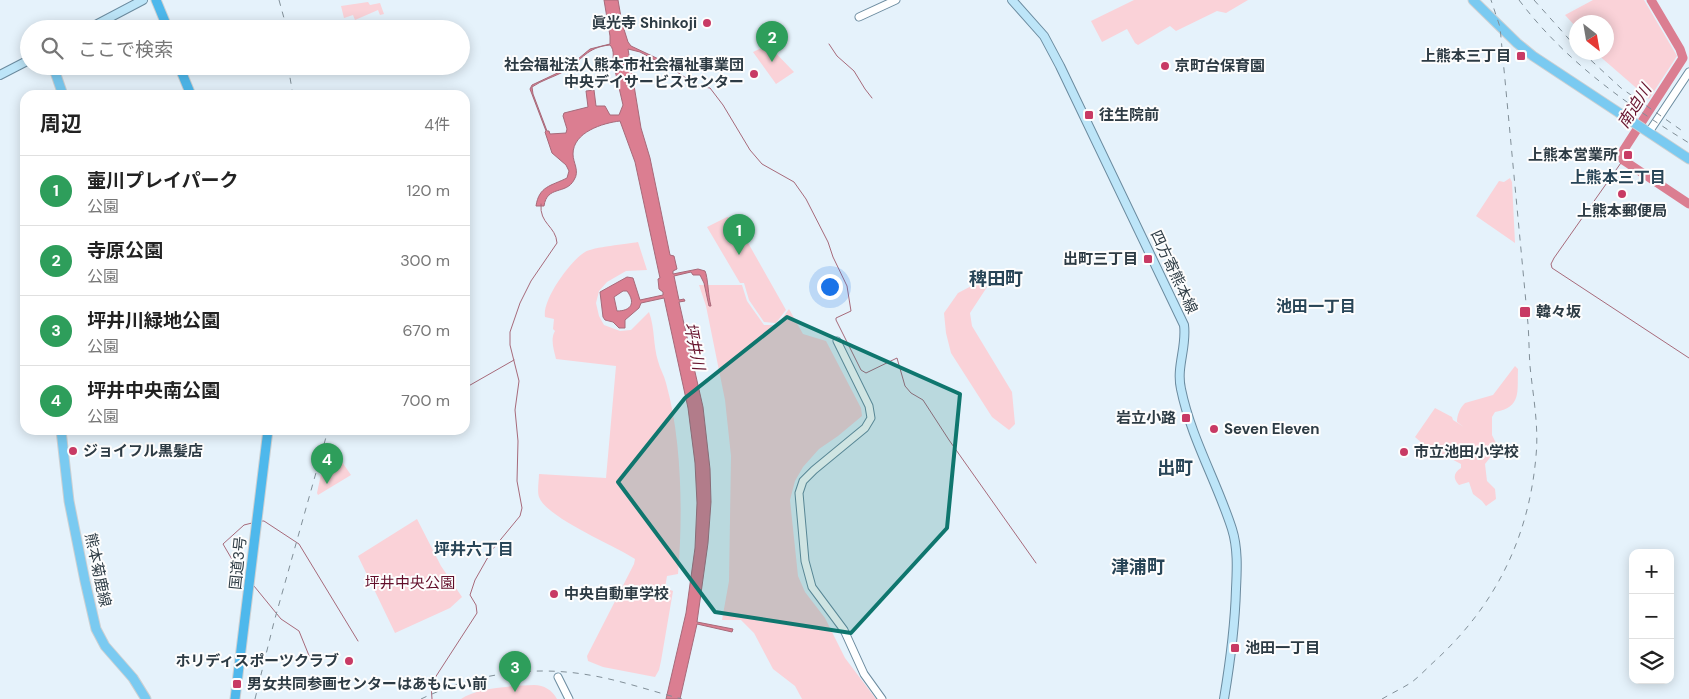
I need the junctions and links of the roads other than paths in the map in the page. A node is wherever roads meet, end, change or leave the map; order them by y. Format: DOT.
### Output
graph roads {
  1 [pos="143,0"];
  2 [pos="151,0"];
  3 [pos="156,0"];
  4 [pos="896,0"];
  5 [pos="1012,0"];
  6 [pos="1473,0"];
  7 [pos="859,17"];
  8 [pos="105,20"];
  9 [pos="160,20"];
  10 [pos="164,20"];
  11 [pos="20,65"];
  12 [pos="1689,72"];
  13 [pos="0,75"];
  14 [pos="56,75"];
  15 [pos="183,75"];
  16 [pos="188,75"];
  17 [pos="61,90"];
  18 [pos="189,90"];
  19 [pos="194,90"];
  20 [pos="1649,132"];
  21 [pos="1689,159"];
  22 [pos="837,341"];
  23 [pos="62,435"];
  24 [pos="262,435"];
  25 [pos="267,435"];
  26 [pos="558,677"];
  27 [pos="146,699"];
  28 [pos="230,699"];
  29 [pos="235,699"];
  30 [pos="569,699"];
  31 [pos="882,699"];
  32 [pos="1224,699"];
  1 -- 8 [label="main road"];
  2 -- 9 [label="highway"];
  3 -- 10 [label="highway"];
  4 -- 7 [label="street"];
  5 -- 32 [label="main road, 四方寄熊本線"];
  6 -- 20 [label="main road"];
  11 -- 13 [label="main road"];
  12 -- 20 [label="street"];
  14 -- 17 [label="main road"];
  15 -- 18 [label="highway"];
  16 -- 19 [label="highway"];
  20 -- 21 [label="main road"];
  22 -- 31 [label="street"];
  23 -- 27 [label="main road, 熊本菊鹿線"];
  24 -- 28 [label="highway, 国道3号"];
  25 -- 29 [label="highway, 国道3号"];
  26 -- 30 [label="street"];
}
